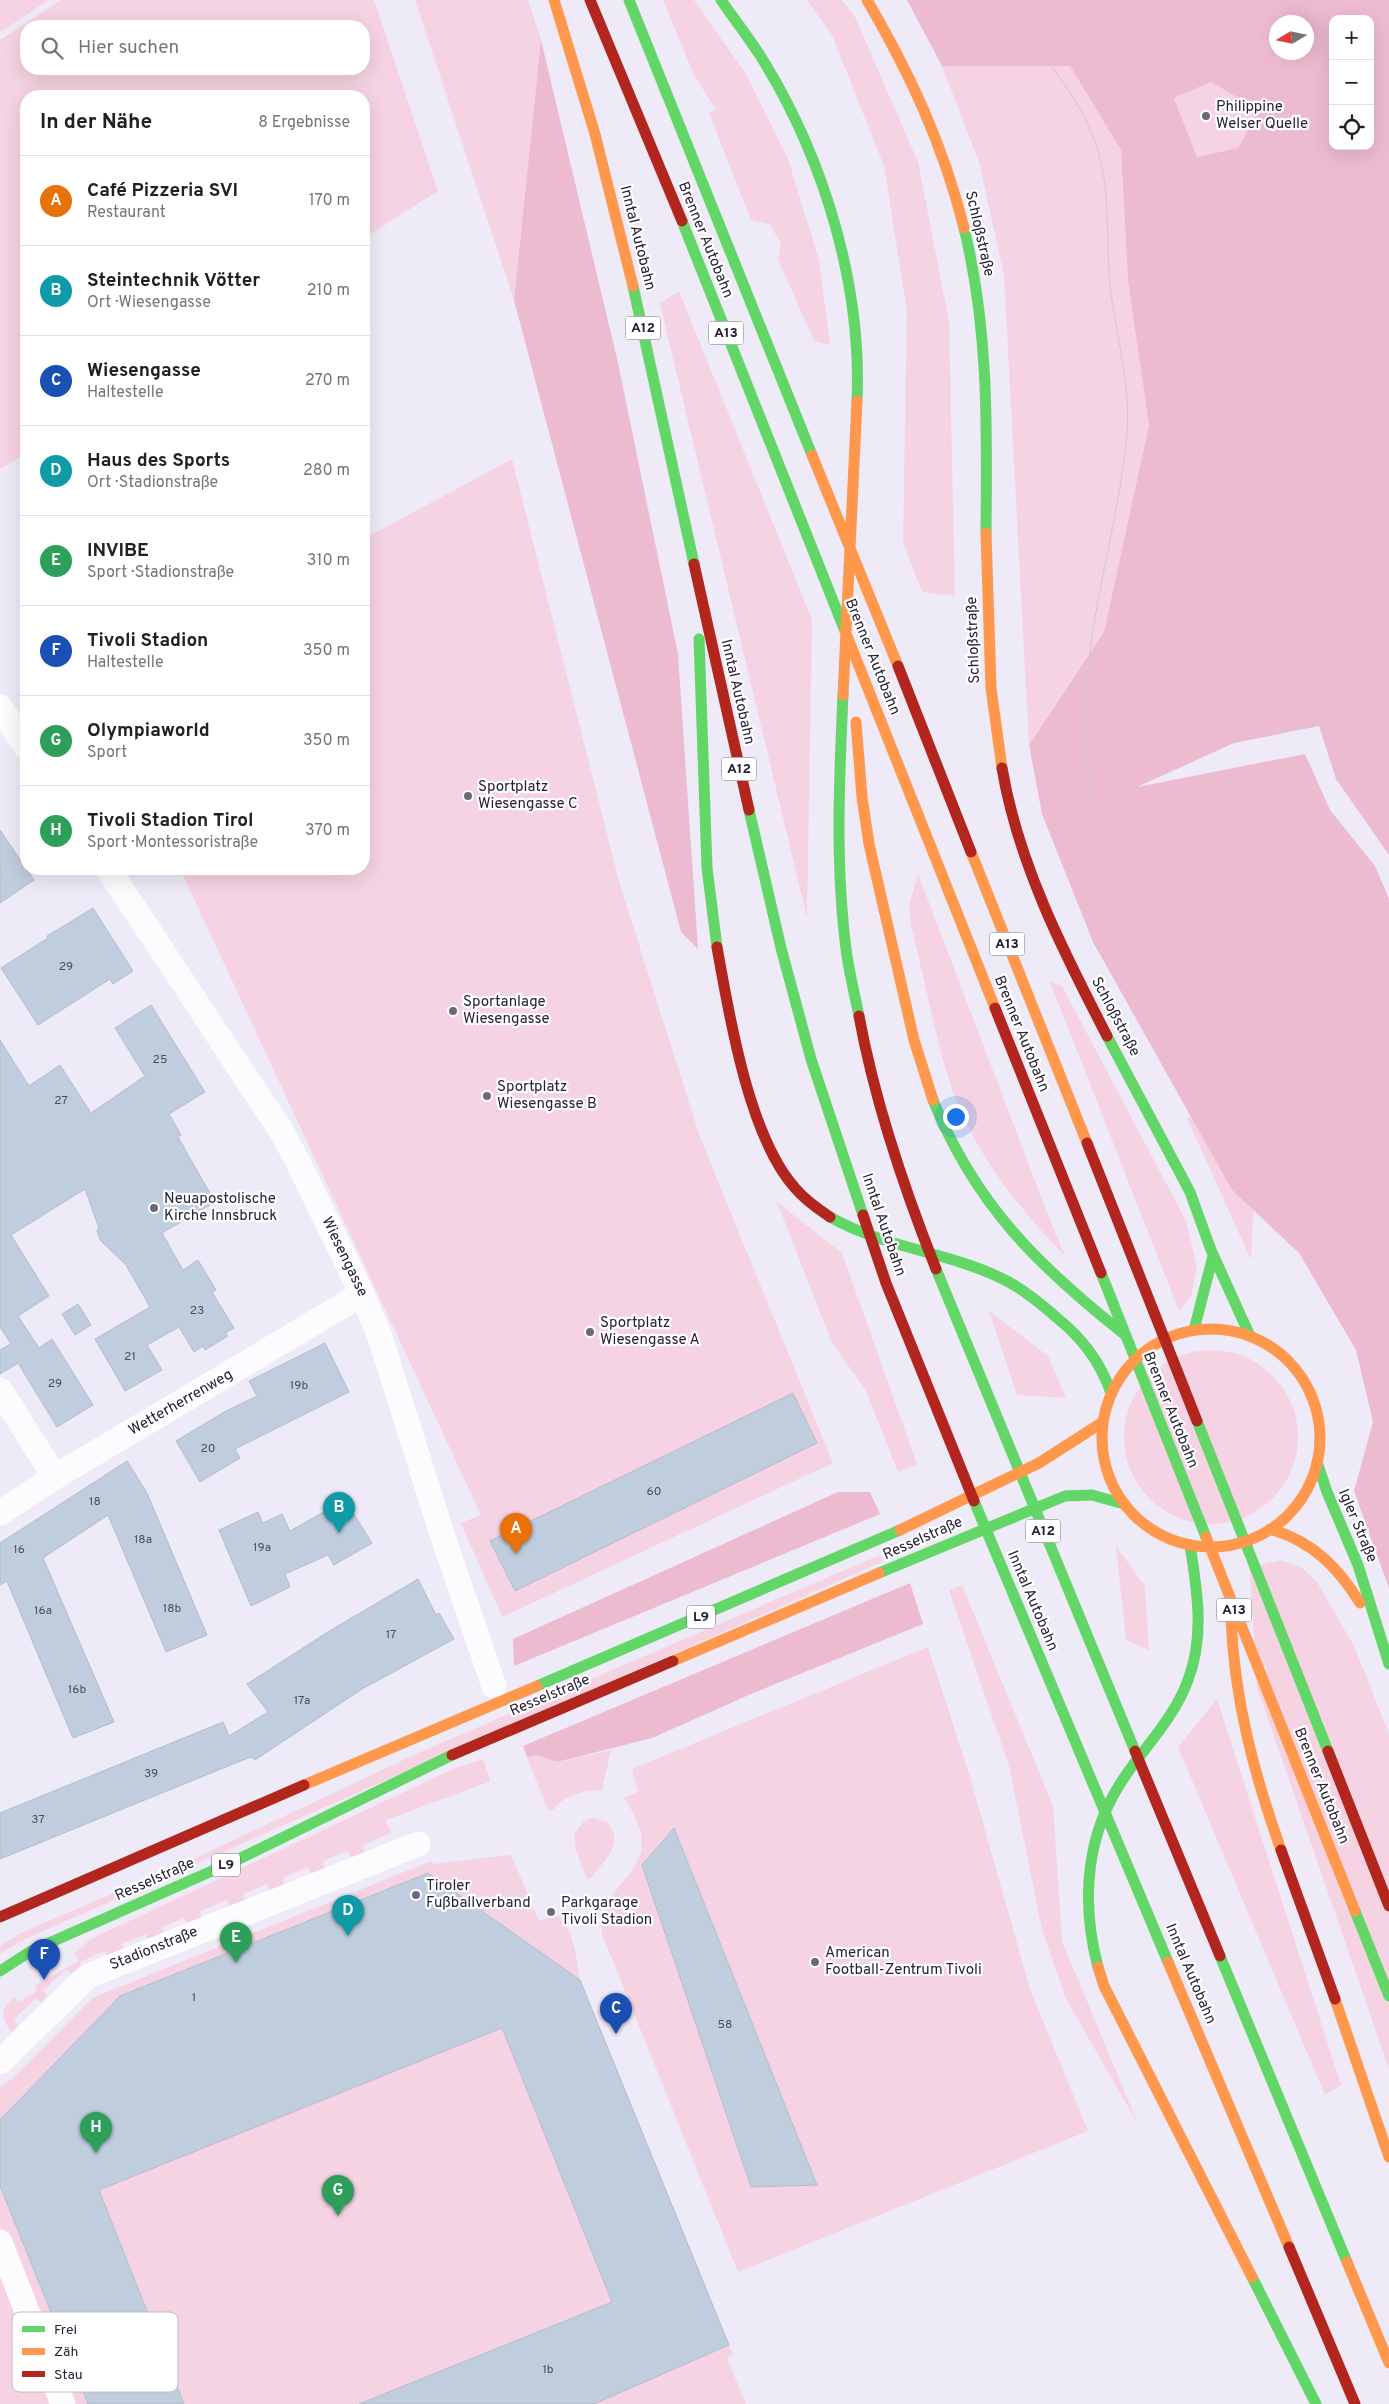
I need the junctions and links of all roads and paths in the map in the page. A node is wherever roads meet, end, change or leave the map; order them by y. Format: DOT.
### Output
graph roads {
  1 [pos="554,0"];
  2 [pos="590,0"];
  3 [pos="630,0"];
  4 [pos="722,0"];
  5 [pos="868,0"];
  6 [pos="699,590"];
  7 [pos="845,664"];
  8 [pos="0,707"];
  9 [pos="20,738"];
  10 [pos="112,875"];
  11 [pos="1213,1256"];
  12 [pos="362,1294"];
  13 [pos="1194,1330"];
  14 [pos="1250,1336"];
  15 [pos="1145,1350"];
  16 [pos="0,1390"];
  17 [pos="1111,1393"];
  18 [pos="1103,1422"];
  19 [pos="1317,1462"];
  20 [pos="55,1477"];
  21 [pos="1124,1504"];
  22 [pos="0,1513"];
  23 [pos="1270,1529"];
  24 [pos="1236,1544"];
  25 [pos="1190,1545"];
  26 [pos="1234,1560"];
  27 [pos="1232,1575"];
  28 [pos="1376,1631"];
  29 [pos="1389,1664"];
  30 [pos="494,1686"];
  31 [pos="418,1844"];
  32 [pos="1389,1906"];
  33 [pos="0,1917"];
  34 [pos="0,1971"];
  35 [pos="1389,1996"];
  36 [pos="0,2062"];
  37 [pos="1389,2157"];
  38 [pos="0,2242"];
  39 [pos="27,2312"];
  40 [pos="1389,2363"];
  41 [pos="58,2392"];
  42 [pos="63,2404"];
  43 [pos="1316,2404"];
  44 [pos="1355,2404"];
  1 -- 6 [label="main road, Inntal Autobahn / A12"];
  2 -- 35 [label="main road, Brenner Autobahn / A13"];
  3 -- 32 [label="main road, Brenner Autobahn / A13"];
  4 -- 7 [label="main road, A12"];
  5 -- 11 [label="main road, Schloßstraße"];
  6 -- 17 [label="main road"];
  6 -- 44 [label="main road, Inntal Autobahn / A12"];
  7 -- 15 [label="main road"];
  7 -- 40 [label="main road, A12"];
  8 -- 9 [label="street"];
  10 -- 12 [label="street, Wiesengasse"];
  11 -- 13 [label="main road"];
  11 -- 14 [label="main road, Schloßstraße"];
  12 -- 20 [label="street, Wetterherrenweg"];
  12 -- 30 [label="street, Wiesengasse"];
  13 -- 14 [label="main road, L9"];
  13 -- 15 [label="main road, L9"];
  14 -- 19 [label="main road, L9"];
  15 -- 17 [label="main road, L9"];
  16 -- 20 [label="street"];
  17 -- 18 [label="main road, L9"];
  18 -- 21 [label="main road, L9"];
  18 -- 33 [label="main road, Resselstraße / L9"];
  19 -- 23 [label="main road, L9"];
  19 -- 28 [label="main road, Igler Straße"];
  20 -- 22 [label="street, Wetterherrenweg"];
  21 -- 25 [label="main road, L9"];
  21 -- 34 [label="main road, Resselstraße / L9"];
  23 -- 24 [label="main road, L9"];
  23 -- 28 [label="main road, Igler Straße"];
  24 -- 25 [label="main road, L9"];
  24 -- 26 [label="main road"];
  25 -- 43 [label="main road"];
  27 -- 37 [label="main road"];
  28 -- 29 [label="main road, Igler Straße"];
  31 -- 36 [label="street, Stadionstraße"];
  38 -- 39 [label="street"];
  41 -- 42 [label="street"];
}
